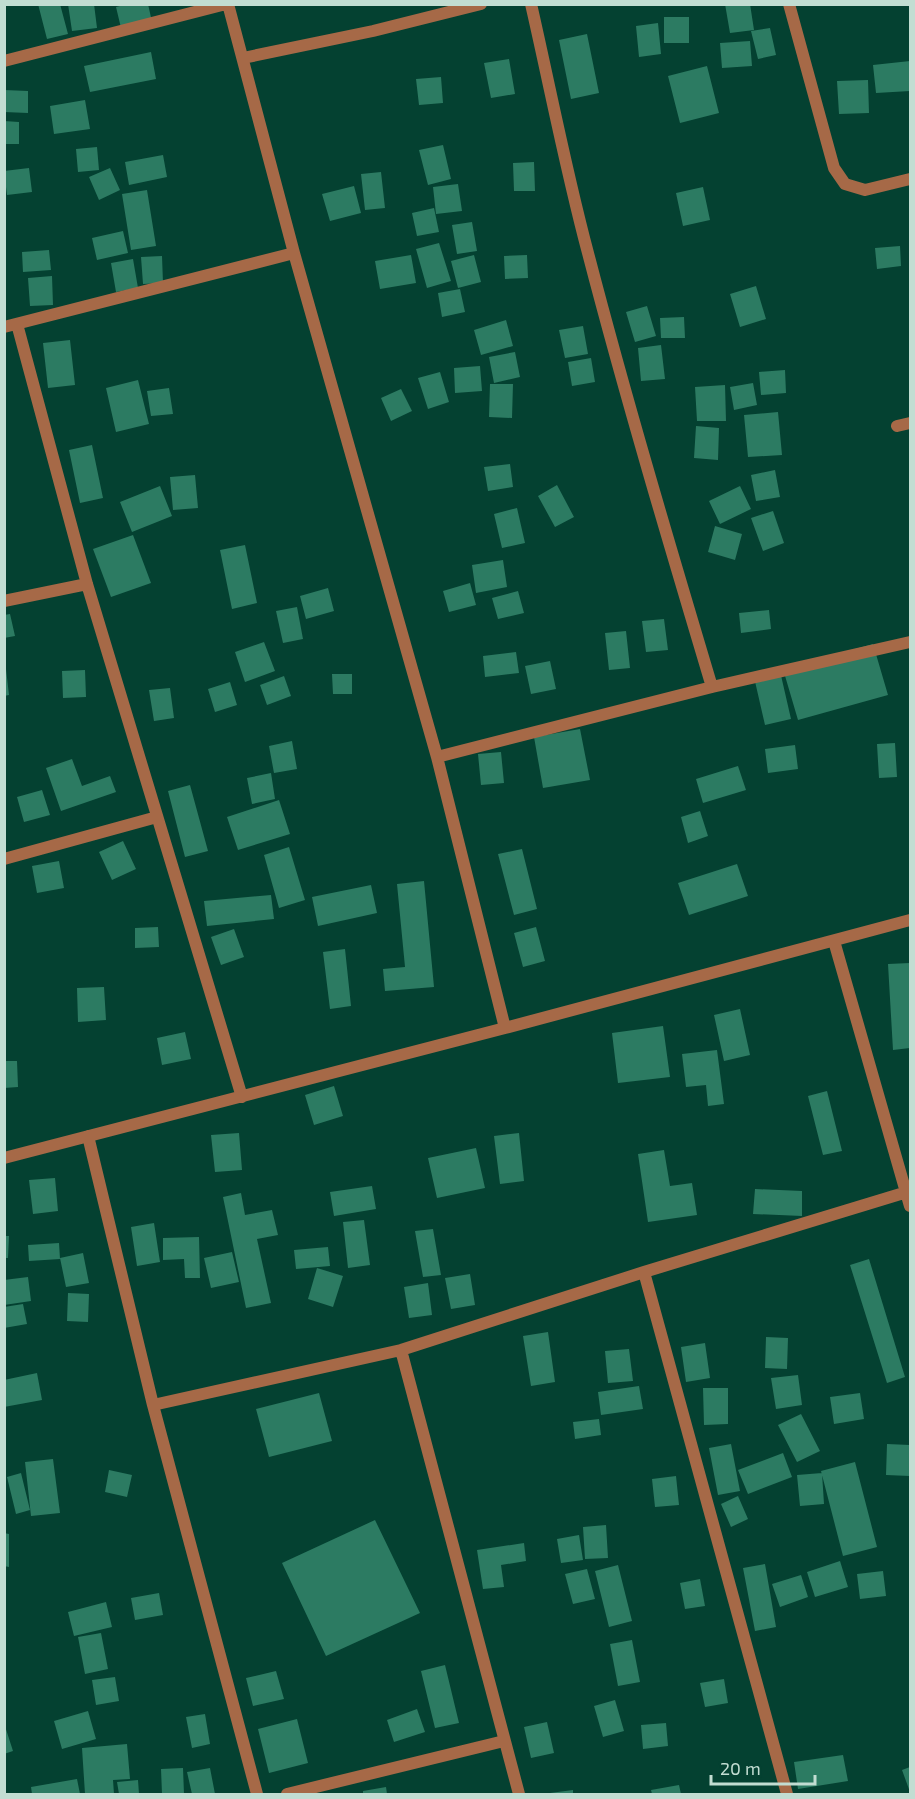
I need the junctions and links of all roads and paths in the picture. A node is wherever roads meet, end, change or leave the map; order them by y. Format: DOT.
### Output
graph roads {
  1 [pos="227,4"];
  2 [pos="481,4"];
  3 [pos="531,4"];
  4 [pos="789,4"];
  5 [pos="243,58"];
  6 [pos="4,61"];
  7 [pos="910,178"];
  8 [pos="294,253"];
  9 [pos="11,326"];
  10 [pos="910,423"];
  11 [pos="897,426"];
  12 [pos="87,584"];
  13 [pos="4,601"];
  14 [pos="910,642"];
  15 [pos="712,687"];
  16 [pos="437,757"];
  17 [pos="157,817"];
  18 [pos="4,859"];
  19 [pos="910,920"];
  20 [pos="834,941"];
  21 [pos="505,1028"];
  22 [pos="242,1097"];
  23 [pos="88,1136"];
  24 [pos="4,1158"];
  25 [pos="907,1192"];
  26 [pos="910,1206"];
  27 [pos="644,1272"];
  28 [pos="401,1350"];
  29 [pos="153,1405"];
  30 [pos="504,1741"];
  31 [pos="257,1794"];
  32 [pos="287,1794"];
  33 [pos="519,1794"];
  34 [pos="787,1794"];
  1 -- 5 [label="street"];
  1 -- 6 [label="street"];
  2 -- 5 [label="street"];
  3 -- 15 [label="street"];
  4 -- 7 [label="street"];
  5 -- 8 [label="street"];
  8 -- 9 [label="street"];
  8 -- 16 [label="street"];
  9 -- 12 [label="street"];
  10 -- 11 [label="street"];
  12 -- 13 [label="street"];
  12 -- 17 [label="street"];
  14 -- 15 [label="street"];
  15 -- 16 [label="street"];
  16 -- 21 [label="street"];
  17 -- 18 [label="street"];
  17 -- 22 [label="street"];
  19 -- 20 [label="street"];
  20 -- 21 [label="street"];
  20 -- 25 [label="street"];
  21 -- 22 [label="street"];
  22 -- 23 [label="street"];
  23 -- 24 [label="street"];
  23 -- 29 [label="street"];
  25 -- 26 [label="street"];
  25 -- 27 [label="street"];
  27 -- 28 [label="street"];
  27 -- 34 [label="street"];
  28 -- 29 [label="street"];
  28 -- 30 [label="street"];
  29 -- 31 [label="street"];
  30 -- 32 [label="street"];
  30 -- 33 [label="street"];
}
